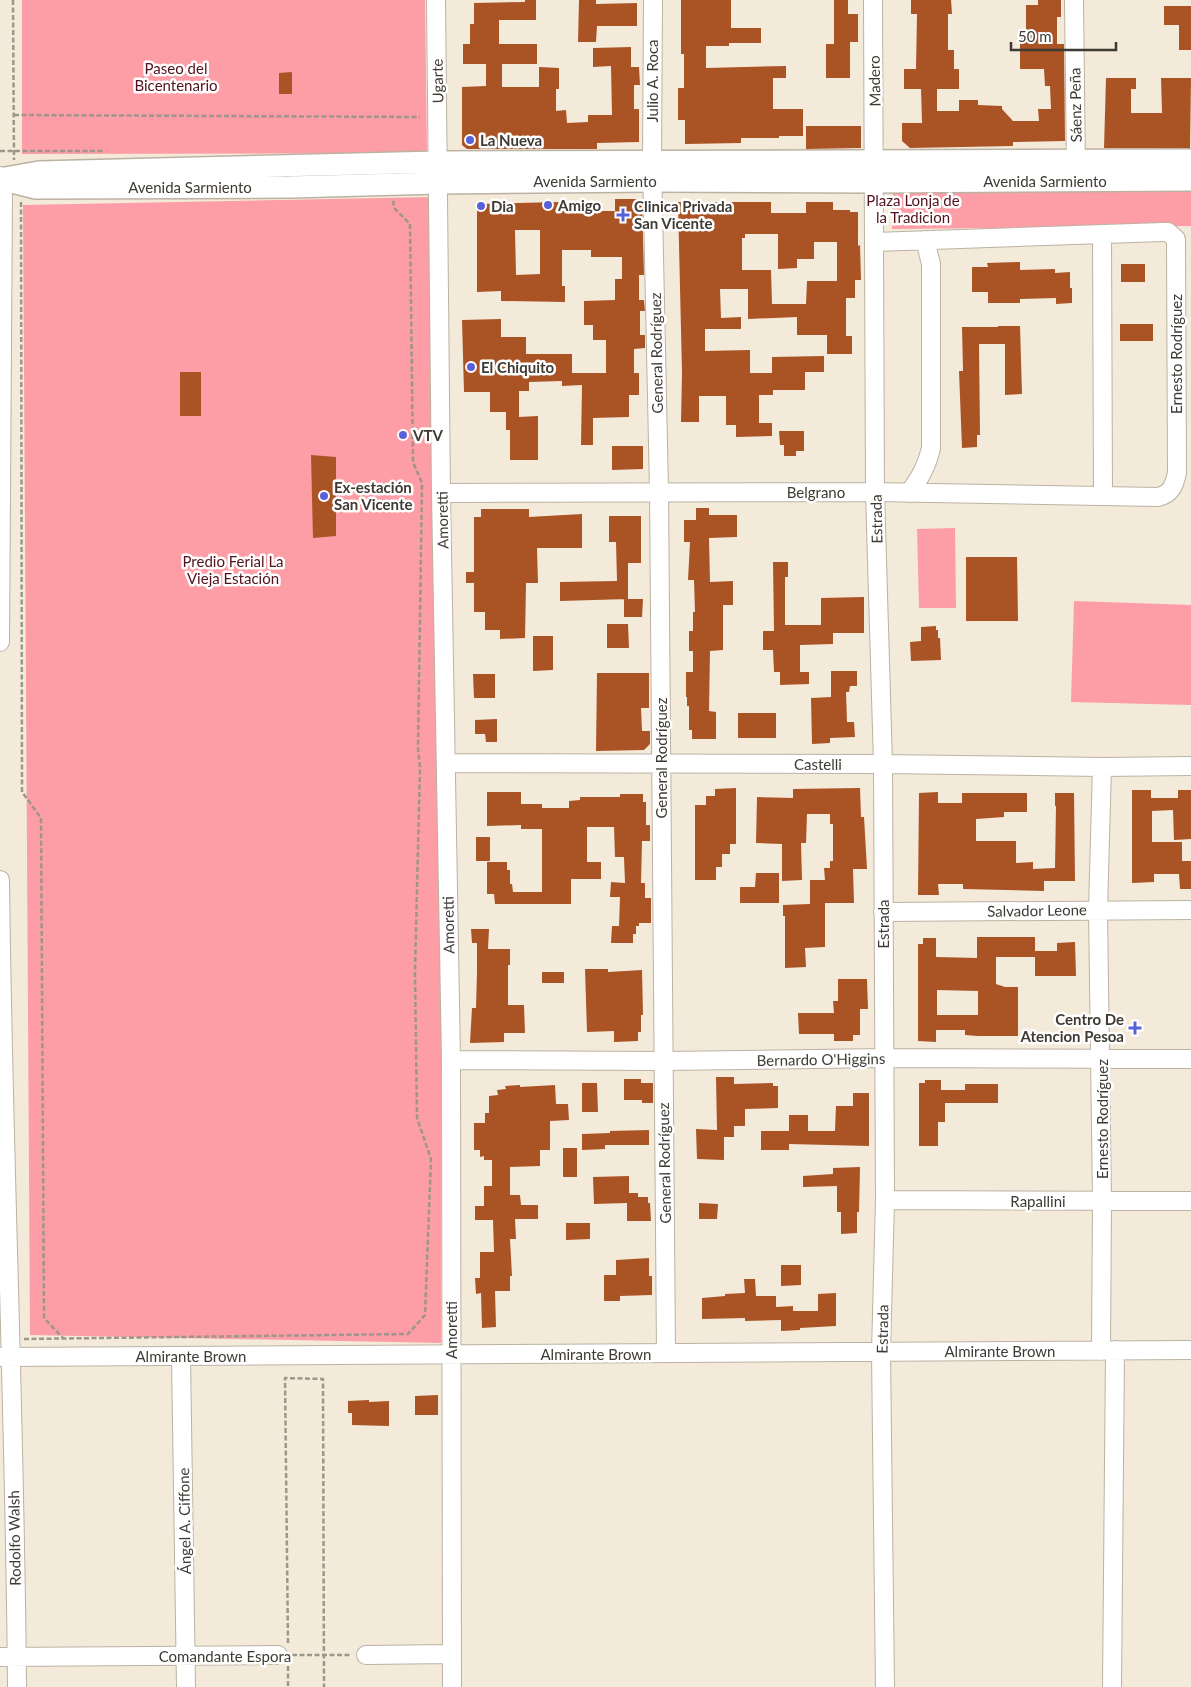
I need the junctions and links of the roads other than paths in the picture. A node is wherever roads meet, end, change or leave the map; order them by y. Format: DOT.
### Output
graph roads {
  1 [pos="436,0"];
  2 [pos="653,0"];
  3 [pos="874,0"];
  4 [pos="1074,0"];
  5 [pos="1191,160"];
  6 [pos="1076,170"];
  7 [pos="438,172"];
  8 [pos="653,172"];
  9 [pos="875,172"];
  10 [pos="7,179"];
  11 [pos="1191,180"];
  12 [pos="1102,234"];
  13 [pos="925,240"];
  14 [pos="875,242"];
  15 [pos="1177,473"];
  16 [pos="1,478"];
  17 [pos="659,491"];
  18 [pos="441,492"];
  19 [pos="875,492"];
  20 [pos="908,493"];
  21 [pos="1103,496"];
  22 [pos="0,642"];
  23 [pos="446,764"];
  24 [pos="661,764"];
  25 [pos="883,764"];
  26 [pos="1191,766"];
  27 [pos="1102,767"];
  28 [pos="0,880"];
  29 [pos="1098,910"];
  30 [pos="1191,910"];
  31 [pos="883,912"];
  32 [pos="884,1058"];
  33 [pos="1101,1059"];
  34 [pos="1191,1059"];
  35 [pos="1,1060"];
  36 [pos="451,1060"];
  37 [pos="663,1060"];
  38 [pos="885,1200"];
  39 [pos="1102,1201"];
  40 [pos="1191,1202"];
  41 [pos="1191,1350"];
  42 [pos="7,1351"];
  43 [pos="1108,1351"];
  44 [pos="881,1352"];
  45 [pos="666,1353"];
  46 [pos="451,1354"];
  47 [pos="181,1356"];
  48 [pos="451,1654"];
  49 [pos="283,1655"];
  50 [pos="366,1655"];
  51 [pos="186,1656"];
  52 [pos="8,1657"];
  53 [pos="17,1687"];
  54 [pos="186,1687"];
  55 [pos="452,1687"];
  56 [pos="884,1687"];
  57 [pos="1112,1687"];
  1 -- 7 [label="street, Ugarte"];
  2 -- 8 [label="street, Julio A. Roca"];
  3 -- 9 [label="street, Madero"];
  4 -- 6 [label="street, Sáenz Peña"];
  5 -- 6 [label="main road, Avenida Sarmiento"];
  6 -- 9 [label="main road, Avenida Sarmiento"];
  6 -- 11 [label="main road, Avenida Sarmiento"];
  7 -- 8 [label="main road, Avenida Sarmiento"];
  7 -- 10 [label="main road, Avenida Sarmiento"];
  7 -- 18 [label="street, Amoretti"];
  8 -- 9 [label="main road, Avenida Sarmiento"];
  8 -- 17 [label="street, General Rodríguez"];
  9 -- 14 [label="street, Estrada"];
  10 -- 16 [label="street"];
  12 -- 13 [label="street"];
  12 -- 15 [label="street, Ernesto Rodríguez"];
  12 -- 21 [label="street"];
  13 -- 14 [label="street"];
  13 -- 20 [label="street"];
  14 -- 19 [label="street, Estrada"];
  15 -- 21 [label="street, Belgrano"];
  16 -- 22 [label="street"];
  17 -- 18 [label="street, Belgrano"];
  17 -- 19 [label="street, Belgrano"];
  17 -- 24 [label="street, General Rodríguez"];
  18 -- 23 [label="street, Amoretti"];
  19 -- 20 [label="street, Belgrano"];
  19 -- 25 [label="street, Estrada"];
  20 -- 21 [label="street, Belgrano"];
  23 -- 24 [label="street, Castelli"];
  23 -- 36 [label="street, Amoretti"];
  24 -- 25 [label="street, Castelli"];
  24 -- 37 [label="street, General Rodríguez"];
  25 -- 27 [label="street, Castelli"];
  25 -- 31 [label="street, Estrada"];
  26 -- 27 [label="street, Castelli"];
  27 -- 29 [label="street, Ernesto Rodríguez"];
  28 -- 35 [label="street, Rodolfo Walsh"];
  29 -- 30 [label="street, Salvador Leone"];
  29 -- 31 [label="street, Salvador Leone"];
  29 -- 33 [label="street, Ernesto Rodríguez"];
  31 -- 32 [label="street, Estrada"];
  32 -- 33 [label="street, Bernardo O'Higgins"];
  32 -- 37 [label="street, Bernardo O'Higgins"];
  32 -- 38 [label="street, Estrada"];
  33 -- 34 [label="street, Bernardo O'Higgins"];
  33 -- 39 [label="street, Ernesto Rodríguez"];
  35 -- 42 [label="street, Rodolfo Walsh"];
  36 -- 37 [label="street, Bernardo O'Higgins"];
  36 -- 46 [label="street, Amoretti"];
  37 -- 45 [label="street, General Rodríguez"];
  38 -- 39 [label="street, Rapallini"];
  38 -- 44 [label="street, Estrada"];
  39 -- 40 [label="street, Rapallini"];
  39 -- 43 [label="street, Ernesto Rodríguez"];
  41 -- 43 [label="street, Almirante Brown"];
  42 -- 47 [label="street, Almirante Brown"];
  42 -- 52 [label="street, Rodolfo Walsh"];
  43 -- 44 [label="street, Almirante Brown"];
  43 -- 57 [label="street, Ernesto Rodríguez"];
  44 -- 45 [label="street, Almirante Brown"];
  44 -- 56 [label="street, Estrada"];
  45 -- 46 [label="street, Almirante Brown"];
  46 -- 47 [label="street, Almirante Brown"];
  46 -- 48 [label="street, Amoretti"];
  47 -- 51 [label="street, Ángel A. Ciffone"];
  48 -- 50 [label="street"];
  48 -- 55 [label="street, Amoretti"];
  49 -- 51 [label="street, Comandante Espora"];
  51 -- 52 [label="street, Comandante Espora"];
  51 -- 54 [label="street, Ángel A. Ciffone"];
  52 -- 53 [label="street, Rodolfo Walsh"];
}
